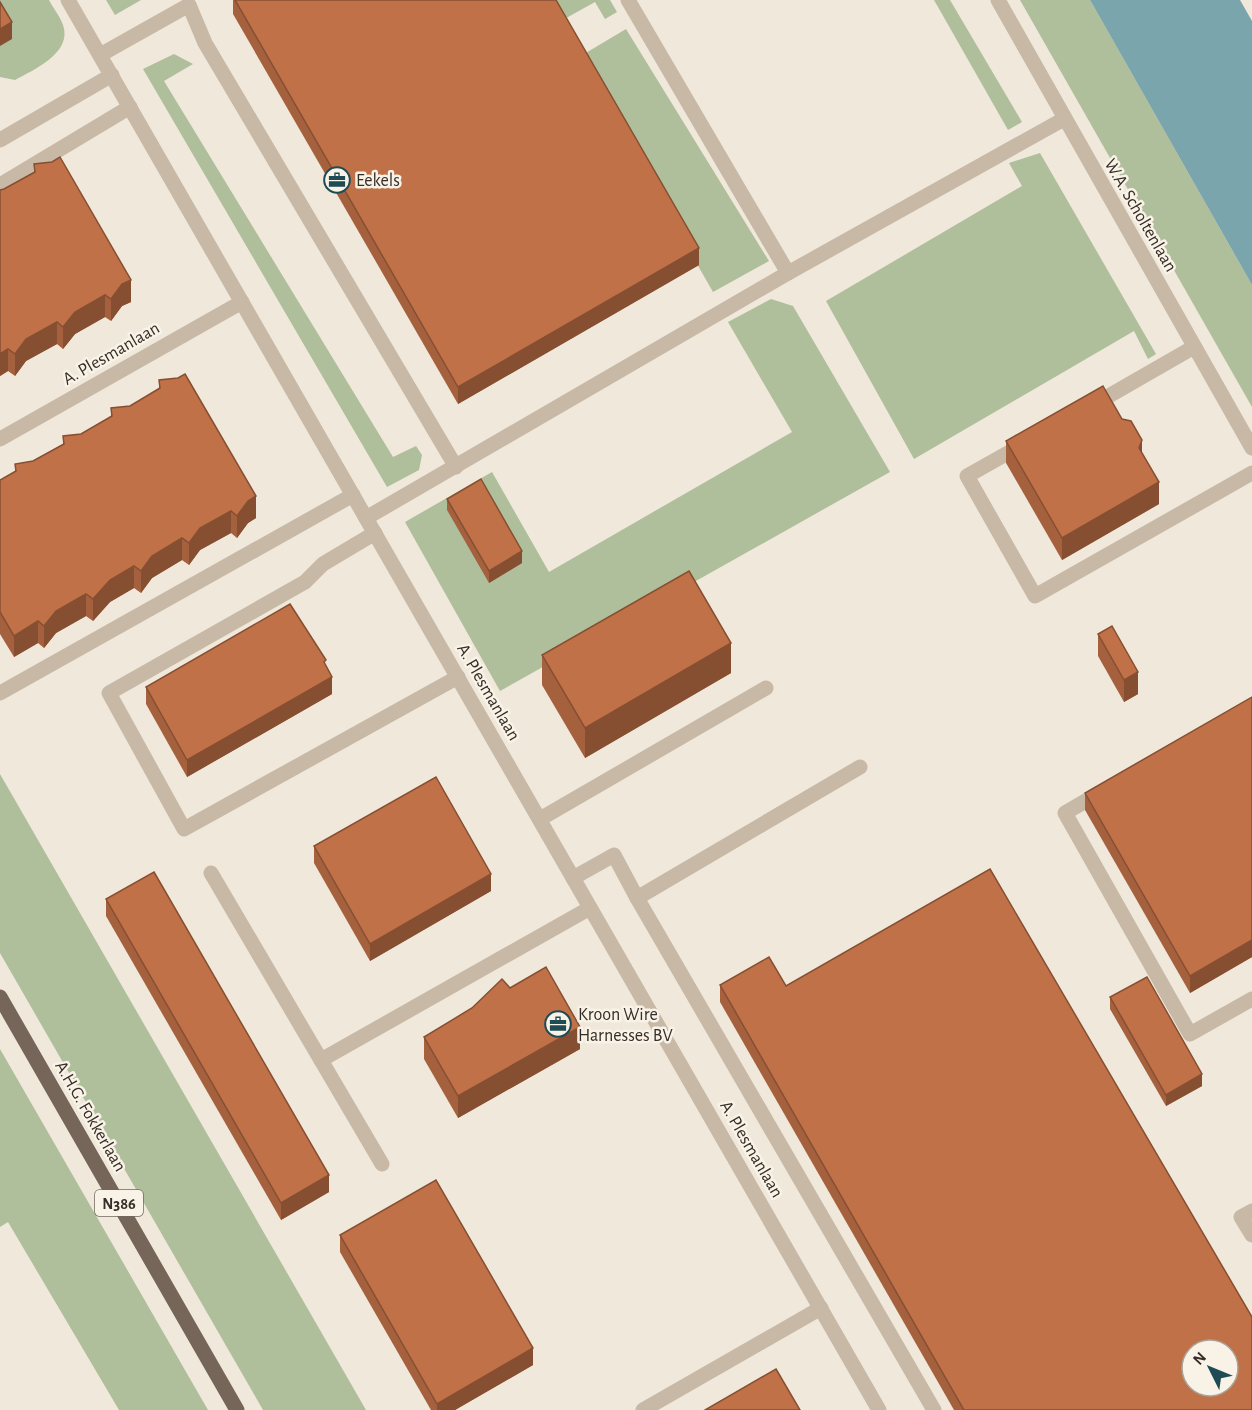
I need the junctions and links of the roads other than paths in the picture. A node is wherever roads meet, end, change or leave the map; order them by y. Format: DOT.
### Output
graph roads {
  1 [pos="68,0"];
  2 [pos="628,0"];
  3 [pos="998,0"];
  4 [pos="100,55"];
  5 [pos="111,75"];
  6 [pos="130,107"];
  7 [pos="1064,119"];
  8 [pos="0,140"];
  9 [pos="0,185"];
  10 [pos="788,273"];
  11 [pos="242,302"];
  12 [pos="1194,347"];
  13 [pos="1081,411"];
  14 [pos="1040,435"];
  15 [pos="0,439"];
  16 [pos="1252,448"];
  17 [pos="456,467"];
  18 [pos="1252,473"];
  19 [pos="353,495"];
  20 [pos="366,518"];
  21 [pos="375,533"];
  22 [pos="458,677"];
  23 [pos="766,688"];
  24 [pos="0,693"];
  25 [pos="860,767"];
  26 [pos="1117,783"];
  27 [pos="540,819"];
  28 [pos="211,873"];
  29 [pos="573,878"];
  30 [pos="637,898"];
  31 [pos="590,908"];
  32 [pos="0,997"];
  33 [pos="1252,999"];
  34 [pos="321,1060"];
  35 [pos="382,1164"];
  36 [pos="1252,1210"];
  37 [pos="1252,1235"];
  38 [pos="821,1308"];
  39 [pos="237,1410"];
  40 [pos="643,1410"];
  41 [pos="879,1410"];
  42 [pos="934,1410"];
  1 -- 4 [label="street, A. Plesmanlaan"];
  2 -- 10 [label="street"];
  3 -- 7 [label="street, W.A. Scholtenlaan"];
  4 -- 5 [label="street, A. Plesmanlaan"];
  4 -- 17 [label="street"];
  5 -- 6 [label="street, A. Plesmanlaan"];
  5 -- 8 [label="street"];
  6 -- 9 [label="street"];
  6 -- 11 [label="street, A. Plesmanlaan"];
  7 -- 10 [label="street"];
  7 -- 12 [label="street, W.A. Scholtenlaan"];
  10 -- 17 [label="street"];
  11 -- 15 [label="street, A. Plesmanlaan"];
  11 -- 19 [label="street, A. Plesmanlaan"];
  12 -- 13 [label="street"];
  12 -- 16 [label="street, W.A. Scholtenlaan"];
  14 -- 18 [label="street"];
  17 -- 20 [label="street"];
  19 -- 20 [label="street, A. Plesmanlaan"];
  19 -- 24 [label="street"];
  20 -- 21 [label="street, A. Plesmanlaan"];
  21 -- 22 [label="street, A. Plesmanlaan"];
  21 -- 22 [label="street"];
  22 -- 27 [label="street, A. Plesmanlaan"];
  23 -- 27 [label="street"];
  25 -- 30 [label="street"];
  26 -- 33 [label="street"];
  27 -- 29 [label="street, A. Plesmanlaan"];
  28 -- 34 [label="street"];
  29 -- 30 [label="street"];
  29 -- 31 [label="street, A. Plesmanlaan"];
  30 -- 42 [label="street"];
  31 -- 34 [label="street"];
  31 -- 38 [label="street, A. Plesmanlaan"];
  32 -- 39 [label="main road, A.H.G. Fokkerlaan / N386"];
  34 -- 35 [label="street"];
  36 -- 37 [label="street"];
  38 -- 40 [label="street"];
  38 -- 41 [label="street, A. Plesmanlaan"];
}
